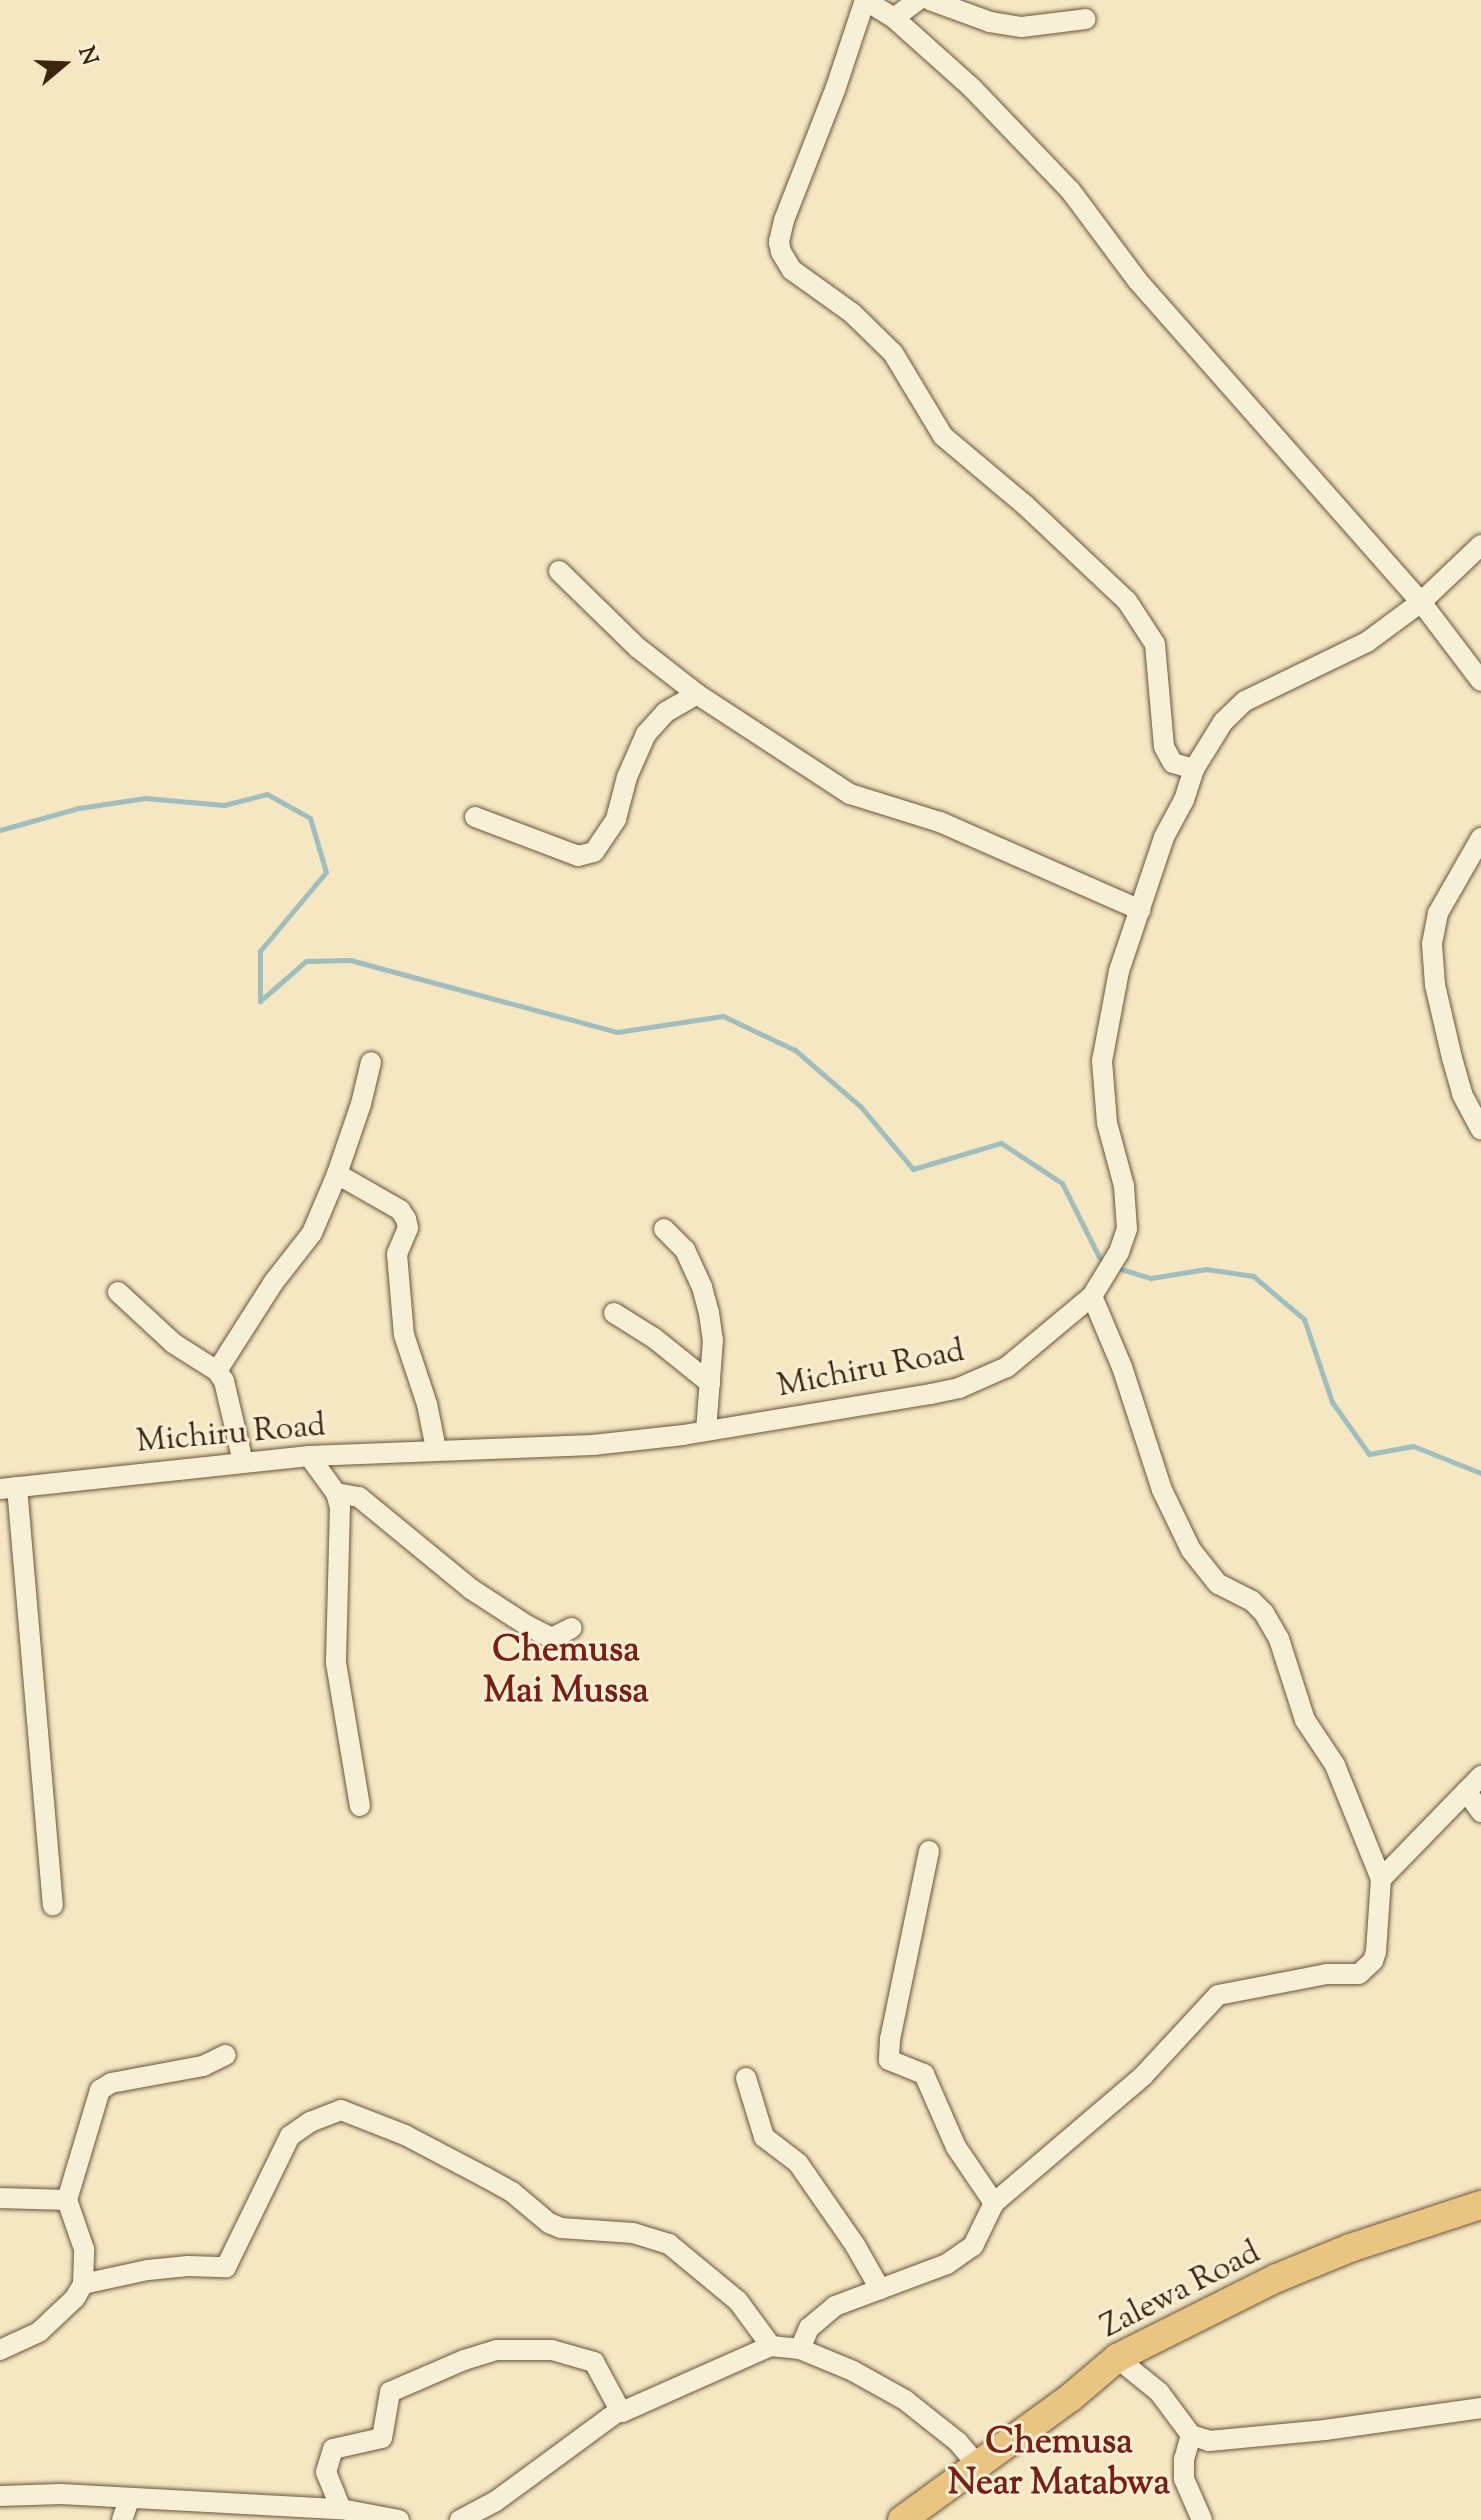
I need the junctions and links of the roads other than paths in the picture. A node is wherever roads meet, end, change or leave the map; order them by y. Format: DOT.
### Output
graph roads {
  1 [pos="865,0"];
  2 [pos="918,0"];
  3 [pos="930,0"];
  4 [pos="894,18"];
  5 [pos="1086,19"];
  6 [pos="1481,545"];
  7 [pos="559,571"];
  8 [pos="1421,602"];
  9 [pos="1481,681"];
  10 [pos="697,694"];
  11 [pos="1194,769"];
  12 [pos="475,817"];
  13 [pos="1481,838"];
  14 [pos="1140,910"];
  15 [pos="371,1062"];
  16 [pos="1481,1129"];
  17 [pos="337,1174"];
  18 [pos="664,1229"];
  19 [pos="118,1292"];
  20 [pos="1092,1296"];
  21 [pos="614,1313"];
  22 [pos="217,1371"];
  23 [pos="710,1383"];
  24 [pos="706,1431"];
  25 [pos="436,1449"];
  26 [pos="309,1456"];
  27 [pos="243,1462"];
  28 [pos="8,1488"];
  29 [pos="336,1493"];
  30 [pos="572,1628"];
  31 [pos="1481,1776"];
  32 [pos="1466,1791"];
  33 [pos="360,1806"];
  34 [pos="1481,1812"];
  35 [pos="929,1851"];
  36 [pos="1381,1879"];
  37 [pos="53,1905"];
  38 [pos="226,2055"];
  39 [pos="746,2078"];
  40 [pos="0,2198"];
  41 [pos="67,2200"];
  42 [pos="994,2203"];
  43 [pos="1481,2205"];
  44 [pos="83,2284"];
  45 [pos="880,2289"];
  46 [pos="771,2346"];
  47 [pos="800,2349"];
  48 [pos="0,2350"];
  49 [pos="1117,2358"];
  50 [pos="1481,2408"];
  51 [pos="620,2410"];
  52 [pos="1191,2435"];
  53 [pos="977,2465"];
  54 [pos="0,2496"];
  55 [pos="129,2500"];
  56 [pos="341,2509"];
  57 [pos="122,2520"];
  58 [pos="399,2520"];
  59 [pos="460,2520"];
  60 [pos="902,2520"];
  61 [pos="1202,2520"];
  1 -- 4 [label="street"];
  1 -- 11 [label="street"];
  2 -- 4 [label="street"];
  3 -- 5 [label="street"];
  4 -- 8 [label="street"];
  6 -- 8 [label="street, Michiru Road"];
  7 -- 10 [label="street"];
  8 -- 9 [label="street"];
  8 -- 11 [label="street, Michiru Road"];
  10 -- 12 [label="street"];
  10 -- 14 [label="street"];
  11 -- 14 [label="street, Michiru Road"];
  13 -- 16 [label="street"];
  14 -- 20 [label="street, Michiru Road"];
  15 -- 17 [label="street"];
  17 -- 22 [label="street"];
  17 -- 25 [label="street"];
  18 -- 23 [label="street"];
  19 -- 22 [label="street"];
  20 -- 24 [label="street, Michiru Road"];
  20 -- 36 [label="street"];
  21 -- 23 [label="street"];
  22 -- 27 [label="street"];
  23 -- 24 [label="street"];
  24 -- 25 [label="street, Michiru Road"];
  25 -- 26 [label="street, Michiru Road"];
  26 -- 27 [label="street, Michiru Road"];
  26 -- 29 [label="street"];
  27 -- 28 [label="street, Michiru Road"];
  28 -- 37 [label="street"];
  29 -- 30 [label="street"];
  29 -- 33 [label="street"];
  31 -- 32 [label="street"];
  32 -- 34 [label="street"];
  32 -- 36 [label="street"];
  35 -- 42 [label="street"];
  36 -- 42 [label="street"];
  38 -- 41 [label="street"];
  39 -- 45 [label="street"];
  40 -- 41 [label="street"];
  41 -- 44 [label="street"];
  42 -- 45 [label="street"];
  43 -- 49 [label="highway, Zalewa Road"];
  44 -- 46 [label="street"];
  44 -- 48 [label="street"];
  45 -- 47 [label="street"];
  46 -- 47 [label="street"];
  46 -- 51 [label="street"];
  47 -- 53 [label="street"];
  49 -- 52 [label="street"];
  49 -- 53 [label="highway, Zalewa Road"];
  50 -- 52 [label="street"];
  51 -- 56 [label="street"];
  51 -- 59 [label="street"];
  52 -- 61 [label="street"];
  53 -- 60 [label="highway, Zalewa Road"];
  54 -- 55 [label="street"];
  55 -- 56 [label="street"];
  55 -- 57 [label="street"];
  56 -- 58 [label="street"];
}
